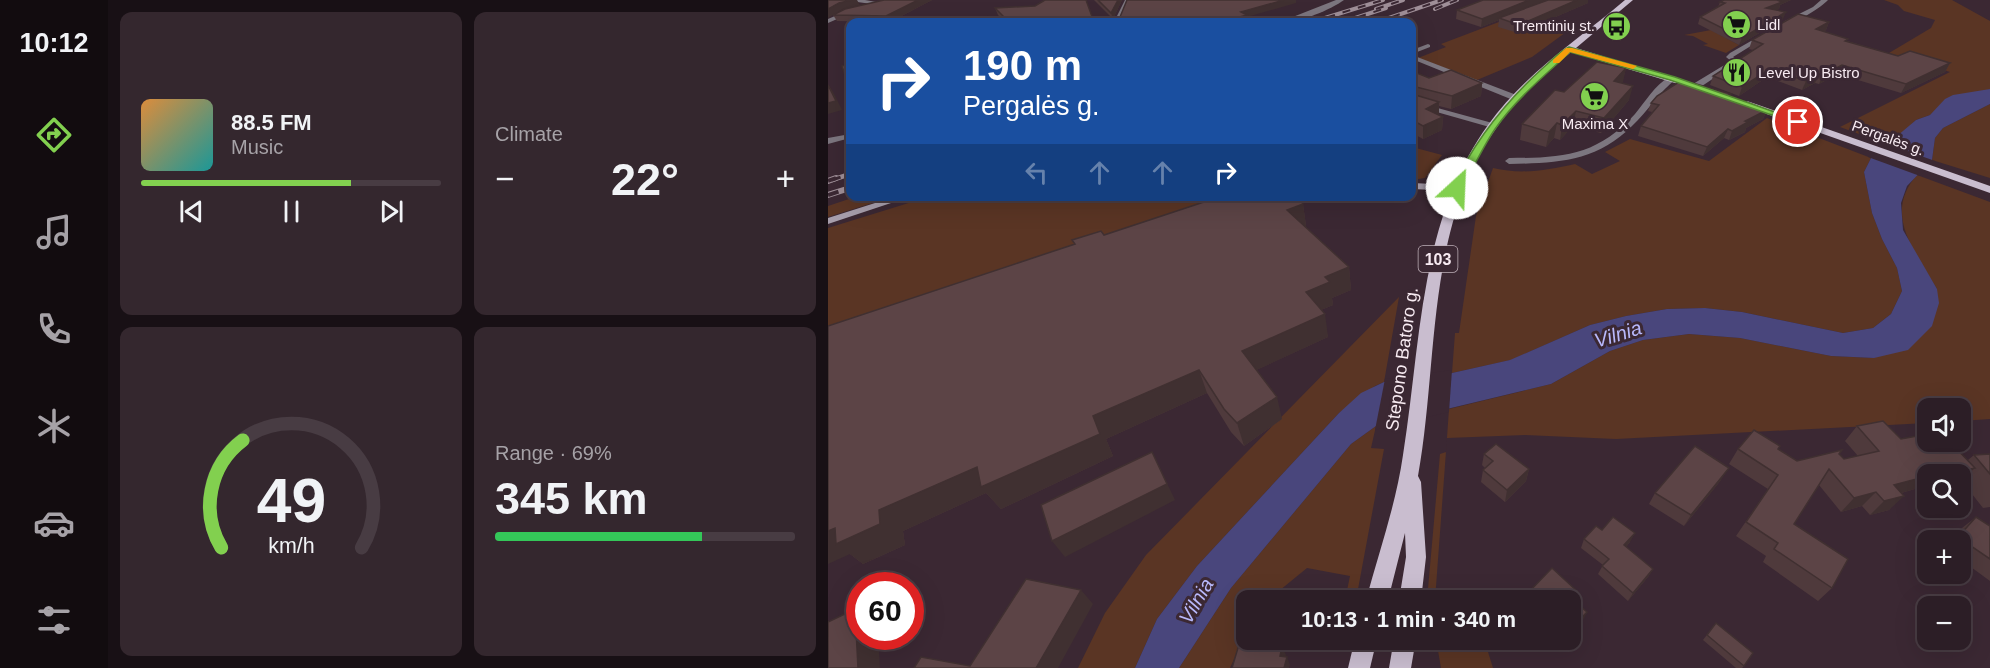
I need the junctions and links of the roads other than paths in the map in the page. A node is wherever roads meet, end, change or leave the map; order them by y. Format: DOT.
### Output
graph roads {
  1 [pos="846,0"];
  2 [pos="1128,0"];
  3 [pos="1315,0"];
  4 [pos="1341,0"];
  5 [pos="1629,0"];
  6 [pos="1825,0"];
  7 [pos="1331,6"];
  8 [pos="1118,18"];
  9 [pos="1294,18"];
  10 [pos="828,21"];
  11 [pos="1779,26"];
  12 [pos="1770,32"];
  13 [pos="1420,42"];
  14 [pos="1569,49"];
  15 [pos="1416,50"];
  16 [pos="1416,59"];
  17 [pos="1672,79"];
  18 [pos="1696,86"];
  19 [pos="1706,90"];
  20 [pos="1516,98"];
  21 [pos="1737,100"];
  22 [pos="1416,104"];
  23 [pos="1493,126"];
  24 [pos="846,137"];
  25 [pos="828,141"];
  26 [pos="1509,161"];
  27 [pos="1416,186"];
  28 [pos="1457,188"];
  29 [pos="1990,190"];
  30 [pos="892,201"];
  31 [pos="828,221"];
  32 [pos="1412,459"];
  33 [pos="1379,590"];
  34 [pos="1411,590"];
  35 [pos="1363,650"];
  36 [pos="1403,650"];
  37 [pos="1359,668"];
  38 [pos="1400,668"];
  1 -- 10 [label="street"];
  2 -- 8 [label="street"];
  3 -- 7 [label="street"];
  4 -- 7 [label="street"];
  5 -- 14 [label="main road, 103"];
  6 -- 11 [label="street"];
  7 -- 9 [label="street"];
  12 -- 18 [label="street"];
  13 -- 15 [label="street"];
  14 -- 17 [label="main road"];
  14 -- 20 [label="main road, Stepono Batoro g. / 103"];
  16 -- 20 [label="street"];
  17 -- 18 [label="main road"];
  17 -- 26 [label="street"];
  18 -- 19 [label="main road"];
  20 -- 23 [label="main road, Stepono Batoro g. / 103"];
  21 -- 29 [label="main road, Pergalės g."];
  22 -- 23 [label="street"];
  23 -- 28 [label="main road, Stepono Batoro g. / 103"];
  24 -- 25 [label="street"];
  27 -- 28 [label="main road"];
  28 -- 32 [label="main road, Stepono Batoro g. / 103"];
  30 -- 31 [label="main road"];
  32 -- 33 [label="main road, Stepono Batoro g. / 103"];
  32 -- 34 [label="main road, Stepono Batoro g. / 103"];
  35 -- 37 [label="main road"];
  36 -- 38 [label="main road"];
}
